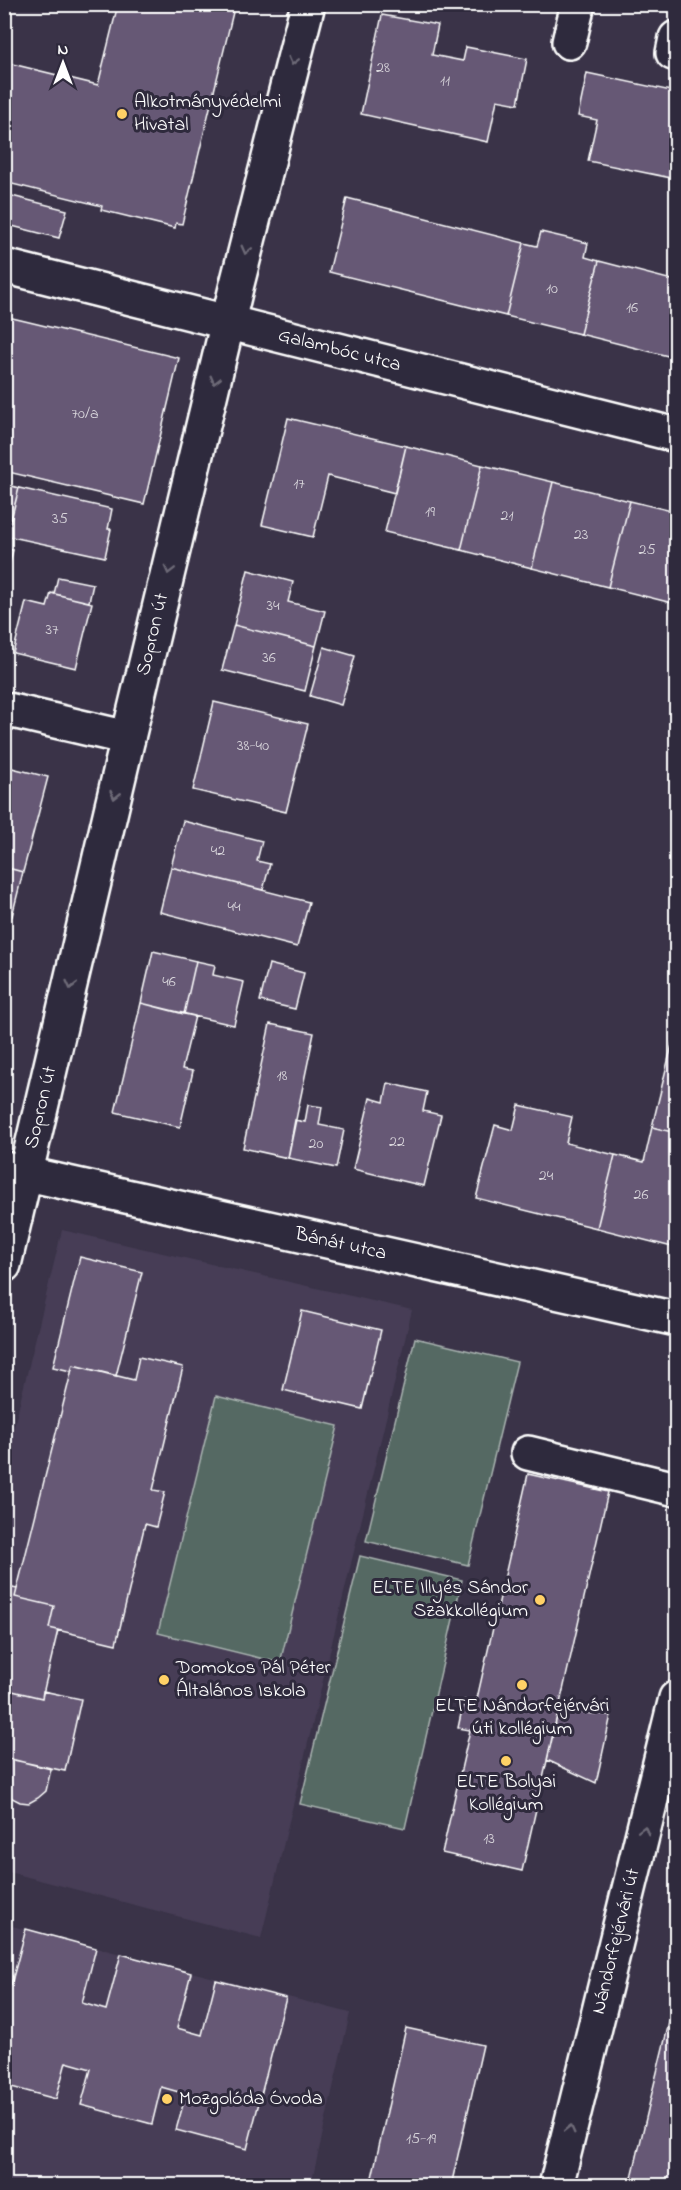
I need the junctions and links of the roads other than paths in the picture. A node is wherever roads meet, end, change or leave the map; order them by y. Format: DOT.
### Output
graph roads {
  1 [pos="308,4"];
  2 [pos="578,4"];
  3 [pos="569,42"];
  4 [pos="4,266"];
  5 [pos="228,323"];
  6 [pos="676,435"];
  7 [pos="4,709"];
  8 [pos="128,738"];
  9 [pos="16,1171"];
  10 [pos="4,1265"];
  11 [pos="676,1320"];
  12 [pos="528,1453"];
  13 [pos="676,1489"];
  14 [pos="676,1698"];
  15 [pos="666,1783"];
  16 [pos="556,2186"];
  1 -- 5 [label="street, Sopron út, one-way"];
  2 -- 3 [label="street"];
  4 -- 5 [label="street, Galambóc utca"];
  5 -- 6 [label="street, Galambóc utca"];
  5 -- 8 [label="street, Sopron út, one-way"];
  7 -- 8 [label="street"];
  8 -- 9 [label="street, Sopron út, one-way"];
  9 -- 10 [label="street, Sopron út"];
  9 -- 11 [label="street, Bánát utca"];
  12 -- 13 [label="street"];
  14 -- 15 [label="street, Nándorfejérvári út"];
  16 -- 15 [label="street, Nándorfejérvári út, one-way"];
}
